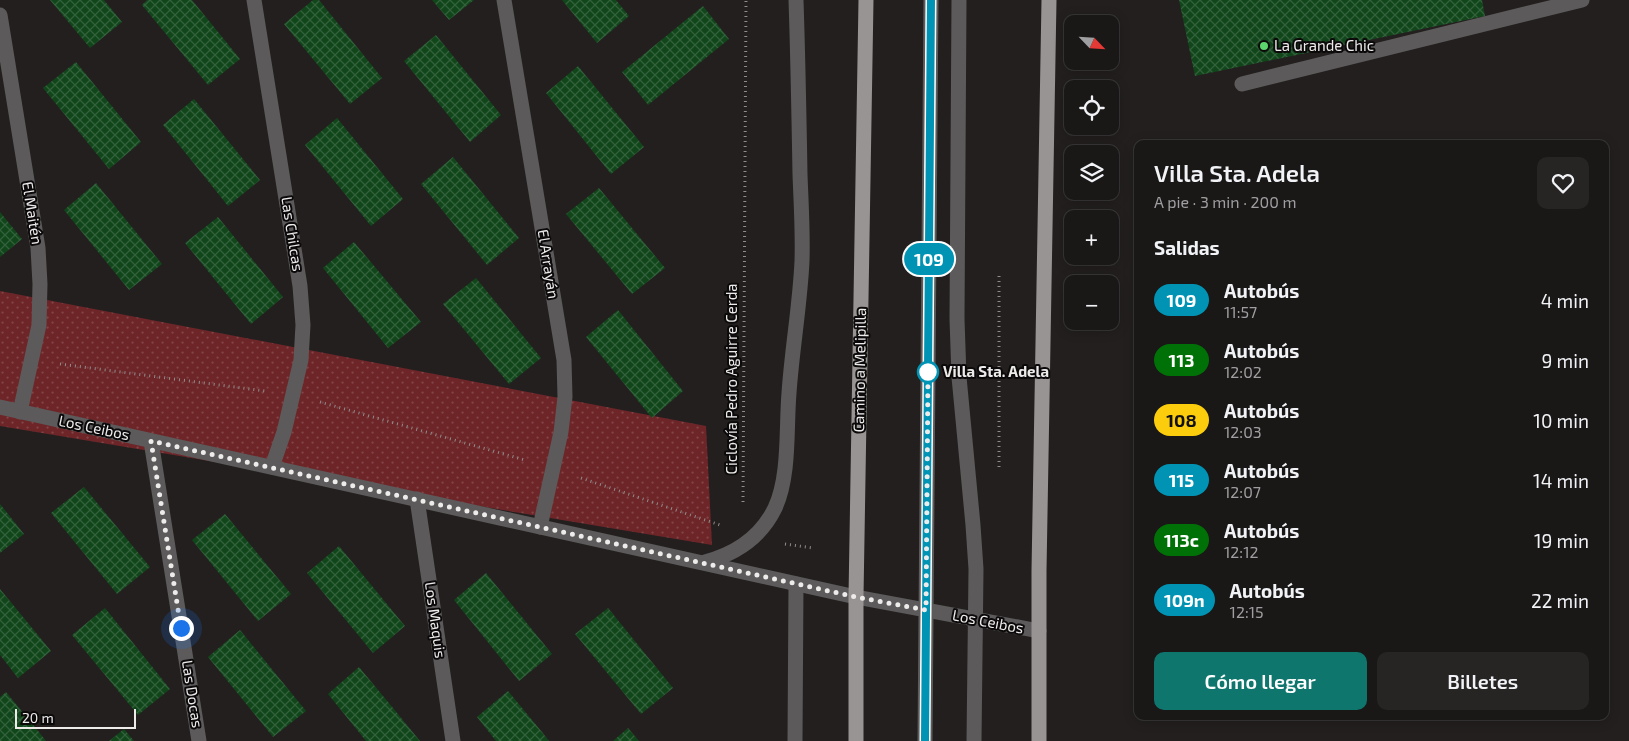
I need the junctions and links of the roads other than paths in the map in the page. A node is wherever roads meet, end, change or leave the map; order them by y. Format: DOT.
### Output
graph roads {
  1 [pos="254,0"];
  2 [pos="504,0"];
  3 [pos="796,0"];
  4 [pos="866,0"];
  5 [pos="931,0"];
  6 [pos="959,0"];
  7 [pos="1049,0"];
  8 [pos="1582,0"];
  9 [pos="0,15"];
  10 [pos="1242,84"];
  11 [pos="0,407"];
  12 [pos="20,412"];
  13 [pos="151,441"];
  14 [pos="272,467"];
  15 [pos="418,500"];
  16 [pos="540,527"];
  17 [pos="704,562"];
  18 [pos="796,584"];
  19 [pos="856,597"];
  20 [pos="926,610"];
  21 [pos="976,620"];
  22 [pos="1039,632"];
  23 [pos="199,741"];
  24 [pos="453,741"];
  25 [pos="795,741"];
  26 [pos="856,741"];
  27 [pos="925,741"];
  28 [pos="974,741"];
  29 [pos="1039,741"];
  1 -- 14 [label="street, Las Chilcas"];
  2 -- 16 [label="street, El Arrayán"];
  3 -- 17 [label="street"];
  4 -- 19 [label="main road, Camino a Melipilla"];
  5 -- 20 [label="street"];
  6 -- 21 [label="street"];
  7 -- 22 [label="main road"];
  8 -- 10 [label="street"];
  9 -- 12 [label="street, El Maitén"];
  11 -- 12 [label="street, Los Ceibos"];
  12 -- 13 [label="street, Los Ceibos"];
  13 -- 14 [label="street, Los Ceibos"];
  13 -- 23 [label="street, Las Docas"];
  14 -- 15 [label="street, Los Ceibos"];
  15 -- 16 [label="street, Los Ceibos"];
  15 -- 24 [label="street, Los Maquis"];
  16 -- 17 [label="street, Los Ceibos"];
  17 -- 18 [label="street, Los Ceibos"];
  18 -- 19 [label="street, Los Ceibos"];
  18 -- 25 [label="street"];
  19 -- 20 [label="street, Los Ceibos"];
  19 -- 26 [label="main road, Camino a Melipilla"];
  20 -- 21 [label="street, Los Ceibos"];
  20 -- 27 [label="street"];
  21 -- 22 [label="street, Los Ceibos"];
  21 -- 28 [label="street"];
  22 -- 29 [label="main road"];
}
